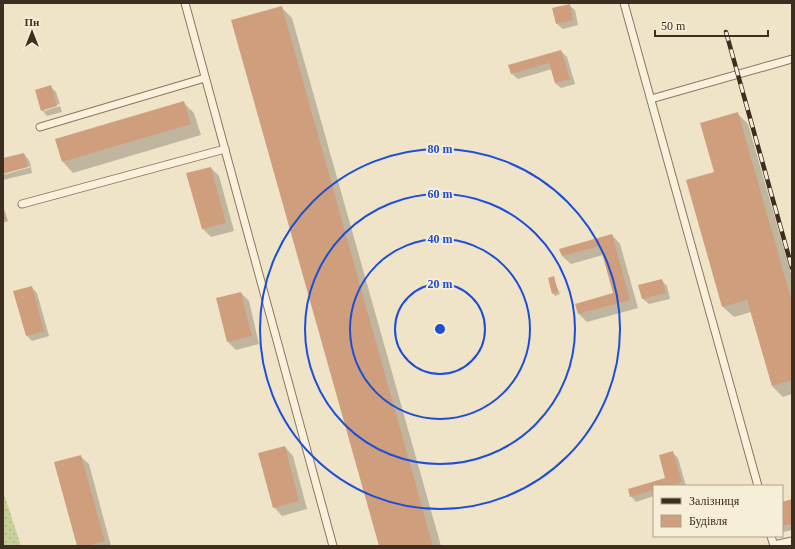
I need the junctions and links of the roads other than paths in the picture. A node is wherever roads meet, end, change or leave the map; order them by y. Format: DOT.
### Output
graph roads {
  1 [pos="185,3"];
  2 [pos="624,3"];
  3 [pos="792,59"];
  4 [pos="206,78"];
  5 [pos="651,99"];
  6 [pos="40,127"];
  7 [pos="225,149"];
  8 [pos="22,204"];
  9 [pos="758,485"];
  10 [pos="792,541"];
  11 [pos="333,546"];
  12 [pos="774,546"];
  1 -- 4 [label="lane"];
  2 -- 5 [label="lane"];
  3 -- 5 [label="lane"];
  4 -- 6 [label="lane"];
  4 -- 7 [label="lane"];
  5 -- 9 [label="lane"];
  7 -- 8 [label="lane"];
  7 -- 11 [label="lane"];
  10 -- 12 [label="lane"];
}
